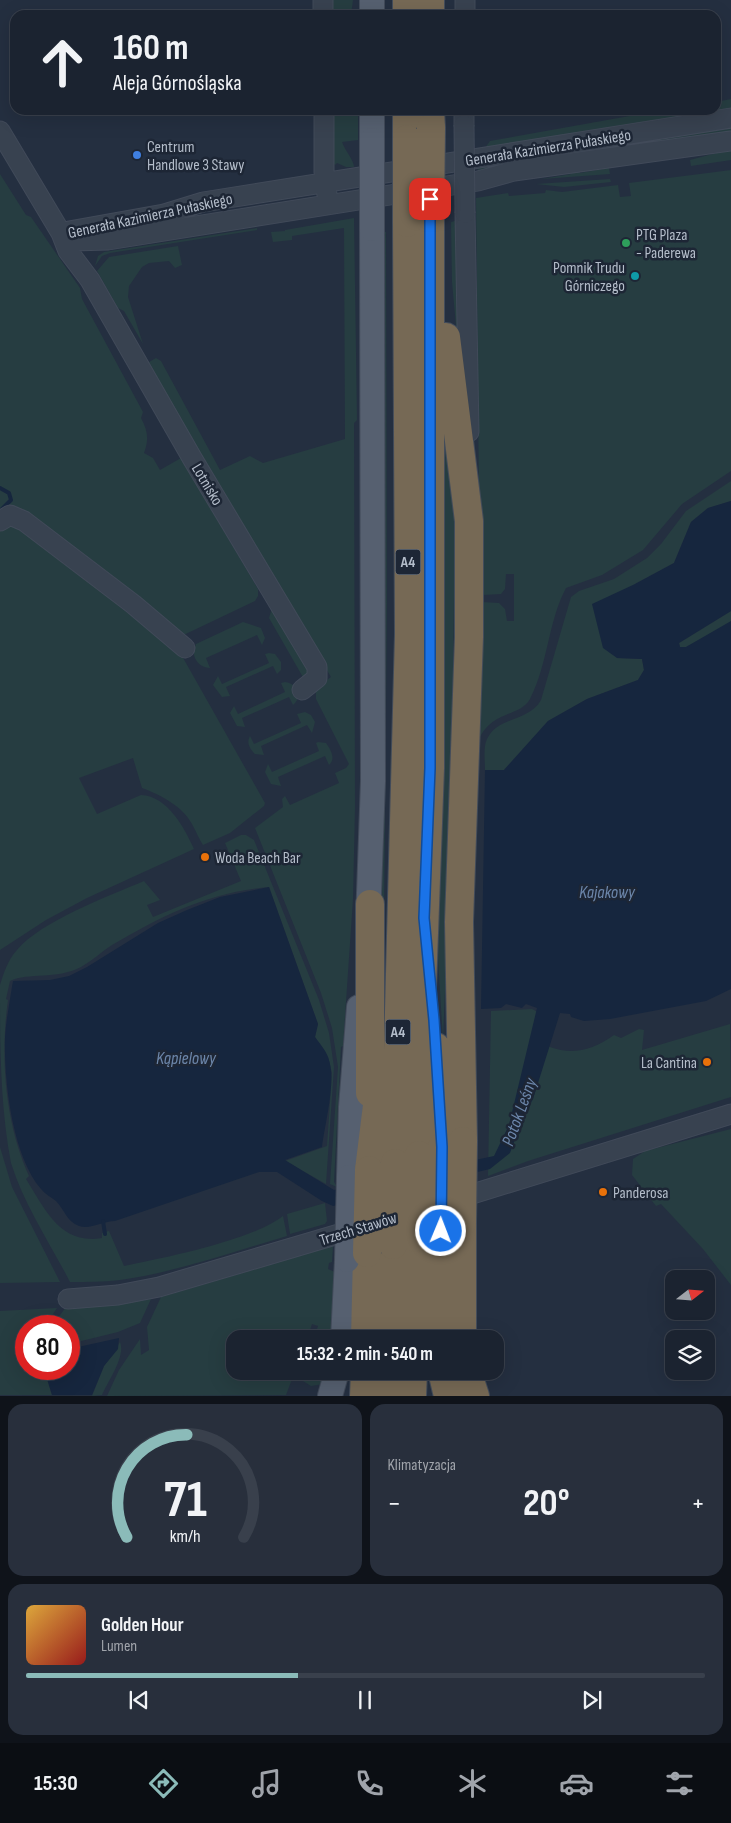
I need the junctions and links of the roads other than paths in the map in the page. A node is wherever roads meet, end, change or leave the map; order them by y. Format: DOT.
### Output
graph roads {
  1 [pos="324,115"];
  2 [pos="372,115"];
  3 [pos="412,115"];
  4 [pos="464,118"];
  5 [pos="731,118"];
  6 [pos="423,126"];
  7 [pos="0,131"];
  8 [pos="731,141"];
  9 [pos="325,183"];
  10 [pos="328,206"];
  11 [pos="419,220"];
  12 [pos="61,233"];
  13 [pos="108,240"];
  14 [pos="86,274"];
  15 [pos="0,521"];
  16 [pos="469,521"];
  17 [pos="185,648"];
  18 [pos="302,690"];
  19 [pos="402,900"];
  20 [pos="370,904"];
  21 [pos="731,1114"];
  22 [pos="430,1152"];
  23 [pos="359,1174"];
  24 [pos="404,1242"];
  25 [pos="68,1298"];
  26 [pos="349,1330"];
  27 [pos="369,1330"];
  28 [pos="391,1330"];
  29 [pos="413,1330"];
  30 [pos="436,1330"];
  31 [pos="457,1330"];
  32 [pos="334,1380"];
  33 [pos="365,1380"];
  34 [pos="389,1380"];
  35 [pos="413,1380"];
  36 [pos="444,1380"];
  37 [pos="470,1380"];
  38 [pos="330,1396"];
  39 [pos="364,1396"];
  40 [pos="389,1396"];
  41 [pos="412,1396"];
  42 [pos="448,1396"];
  43 [pos="475,1396"];
  1 -- 9 [label="street"];
  2 -- 20 [label="main road, bridge"];
  3 -- 6 [label="highway, A4"];
  4 -- 16 [label="street, bridge"];
  5 -- 9 [label="street, Generała Kazimierza Pułaskiego"];
  6 -- 11 [label="highway, A4, bridge"];
  7 -- 12 [label="street, Lotnisko"];
  8 -- 10 [label="street, Generała Kazimierza Pułaskiego"];
  9 -- 10 [label="street"];
  9 -- 12 [label="street, Generała Kazimierza Pułaskiego"];
  10 -- 13 [label="street, Generała Kazimierza Pułaskiego"];
  11 -- 16 [label="highway"];
  11 -- 19 [label="highway, A4"];
  11 -- 22 [label="highway, A4"];
  12 -- 13 [label="street, Generała Kazimierza Pułaskiego"];
  12 -- 14 [label="street, Lotnisko"];
  13 -- 14 [label="street"];
  14 -- 18 [label="street, Lotnisko"];
  15 -- 17 [label="street"];
  16 -- 22 [label="highway"];
  19 -- 22 [label="highway, A4"];
  19 -- 23 [label="highway"];
  20 -- 23 [label="highway"];
  21 -- 25 [label="street, Trzech Stawów"];
  22 -- 24 [label="highway, bridge"];
  22 -- 24 [label="highway, A4, bridge"];
  23 -- 24 [label="highway, bridge"];
  24 -- 26 [label="main road"];
  24 -- 27 [label="highway"];
  24 -- 28 [label="highway, A4"];
  24 -- 29 [label="highway, A4"];
  24 -- 30 [label="highway"];
  24 -- 31 [label="highway"];
  32 -- 38 [label="main road"];
  33 -- 39 [label="highway"];
  34 -- 40 [label="highway"];
  35 -- 41 [label="highway"];
  36 -- 42 [label="highway"];
  37 -- 43 [label="highway"];
}
